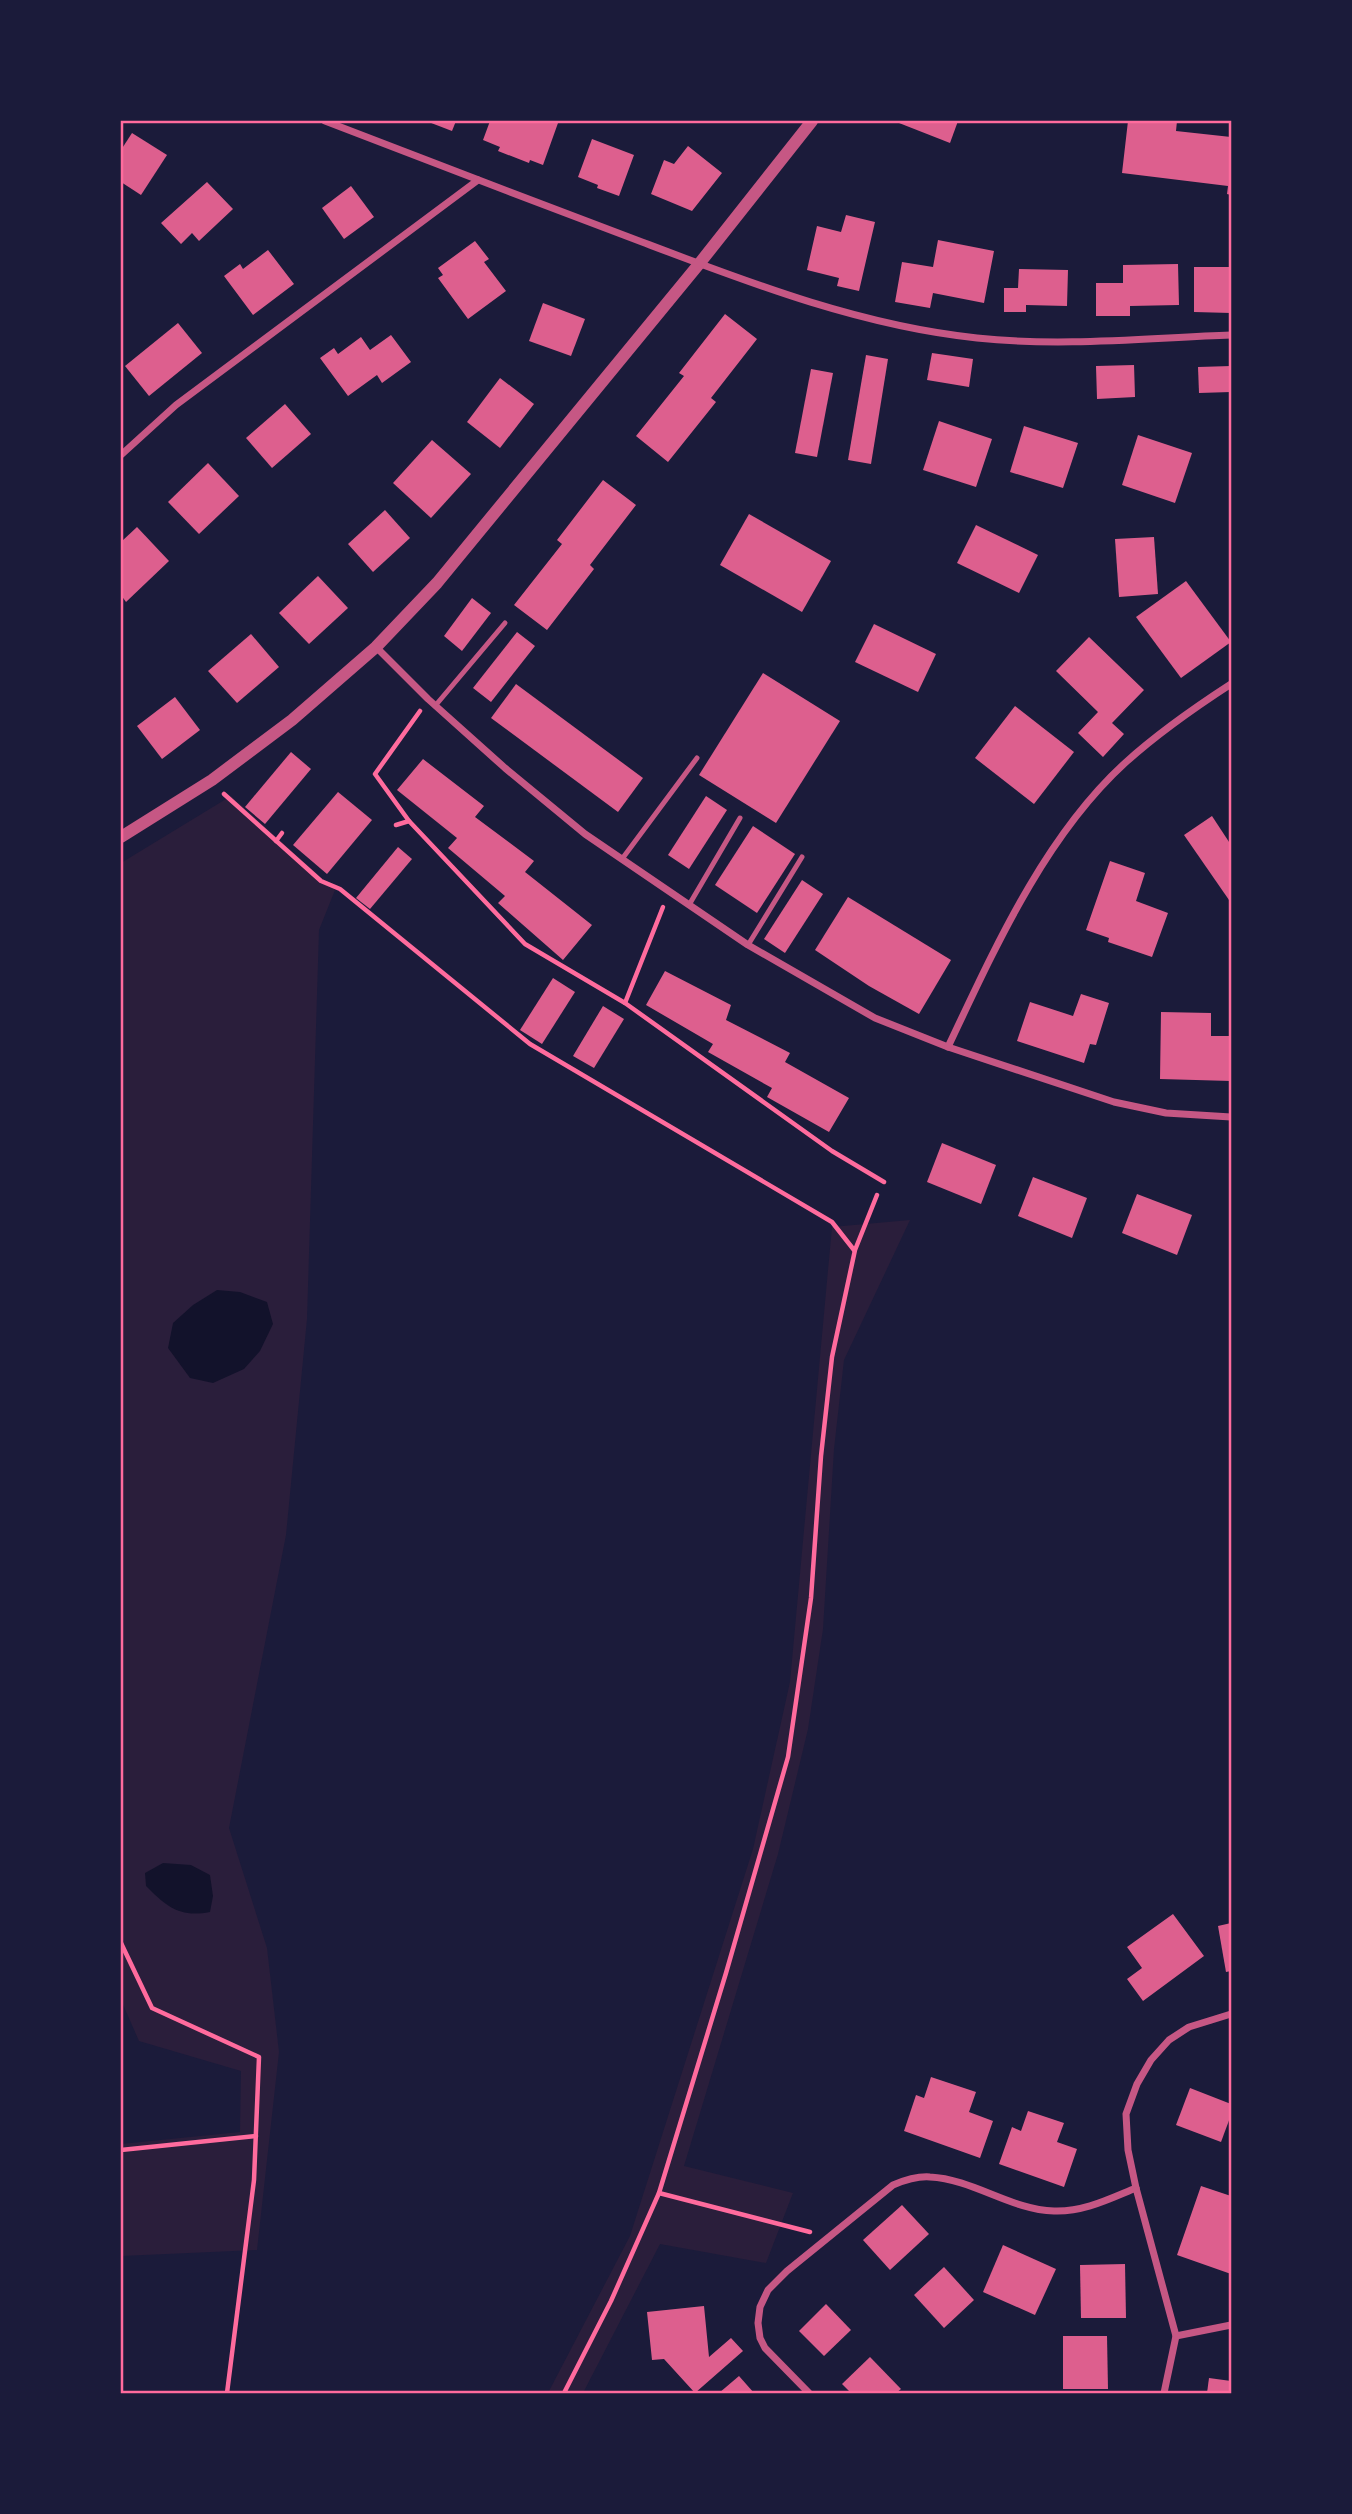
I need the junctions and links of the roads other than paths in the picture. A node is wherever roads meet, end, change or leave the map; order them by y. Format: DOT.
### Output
graph roads {
  1 [pos="325,121"];
  2 [pos="812,121"];
  3 [pos="478,180"];
  4 [pos="699,264"];
  5 [pos="1231,335"];
  6 [pos="121,455"];
  7 [pos="505,623"];
  8 [pos="376,647"];
  9 [pos="1231,684"];
  10 [pos="435,706"];
  11 [pos="697,758"];
  12 [pos="740,818"];
  13 [pos="121,837"];
  14 [pos="802,857"];
  15 [pos="622,859"];
  16 [pos="689,905"];
  17 [pos="748,946"];
  18 [pos="948,1047"];
  19 [pos="1231,1117"];
  20 [pos="1231,2014"];
  21 [pos="1136,2188"];
  22 [pos="1231,2325"];
  23 [pos="1176,2336"];
  24 [pos="809,2393"];
  25 [pos="1164,2393"];
  1 -- 3 [label="street"];
  2 -- 4 [label="street"];
  3 -- 4 [label="street"];
  3 -- 6 [label="street"];
  4 -- 5 [label="street"];
  4 -- 8 [label="street"];
  7 -- 10 [label="lane"];
  8 -- 10 [label="street"];
  8 -- 13 [label="street"];
  9 -- 18 [label="street"];
  10 -- 15 [label="street"];
  11 -- 15 [label="lane"];
  12 -- 16 [label="lane"];
  14 -- 17 [label="lane"];
  15 -- 16 [label="street"];
  16 -- 17 [label="street"];
  17 -- 18 [label="street"];
  18 -- 19 [label="street"];
  20 -- 21 [label="street"];
  21 -- 23 [label="street"];
  21 -- 24 [label="street"];
  22 -- 23 [label="street"];
  23 -- 25 [label="street"];
}
